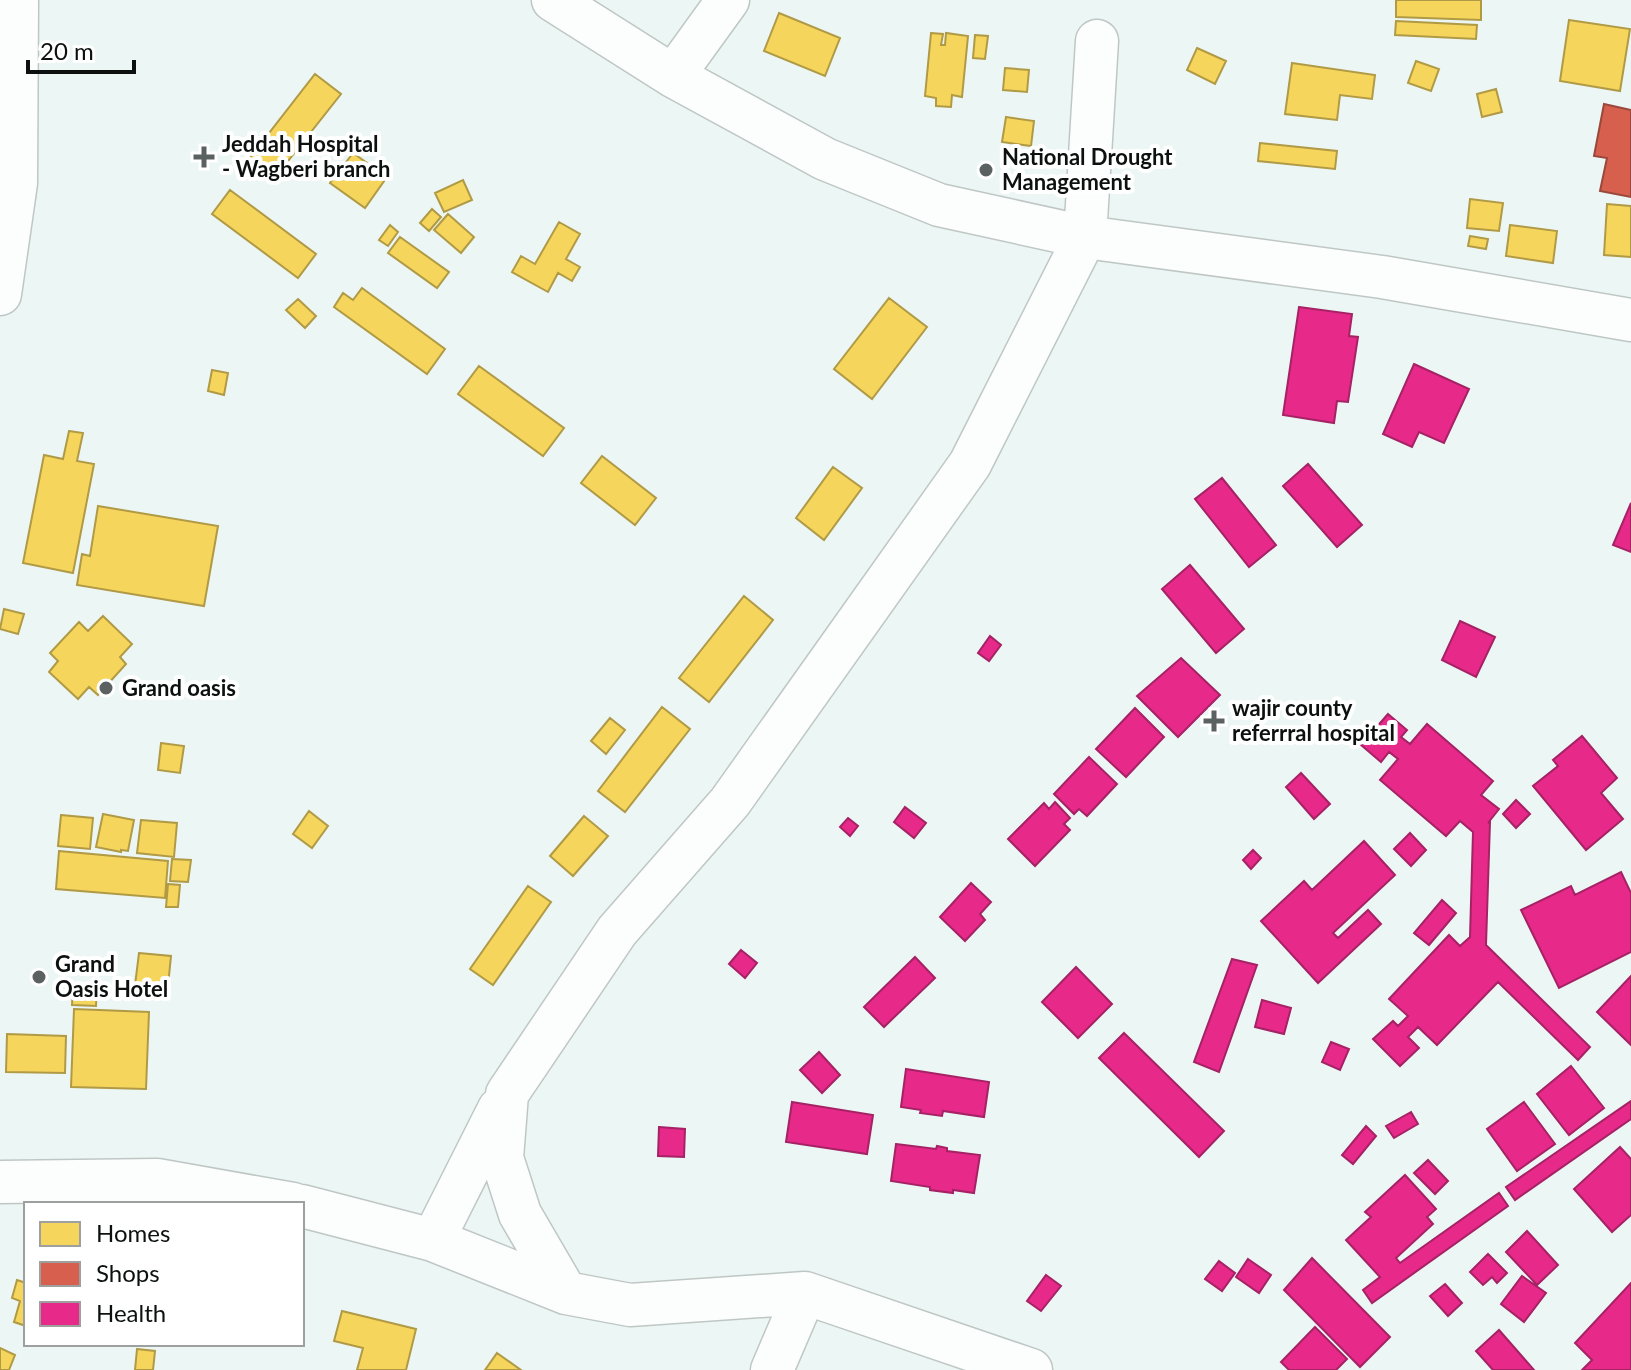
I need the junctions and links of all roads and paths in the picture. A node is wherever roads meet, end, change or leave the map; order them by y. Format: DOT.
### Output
graph roads {
  1 [pos="17,0"];
  2 [pos="553,0"];
  3 [pos="728,0"];
  4 [pos="1097,41"];
  5 [pos="673,76"];
  6 [pos="1085,237"];
  7 [pos="0,294"];
  8 [pos="1631,320"];
  9 [pos="507,1094"];
  10 [pos="0,1182"];
  11 [pos="282,1202"];
  12 [pos="304,1207"];
  13 [pos="433,1240"];
  14 [pos="566,1293"];
  15 [pos="805,1293"];
  16 [pos="772,1370"];
  17 [pos="1031,1370"];
  1 -- 7 [label="street"];
  2 -- 5 [label="street"];
  3 -- 5 [label="street"];
  4 -- 6 [label="street"];
  5 -- 6 [label="street"];
  6 -- 8 [label="street"];
  6 -- 9 [label="street"];
  9 -- 13 [label="street"];
  9 -- 14 [label="street"];
  10 -- 11 [label="street"];
  12 -- 13 [label="street"];
  13 -- 14 [label="street"];
  14 -- 15 [label="street"];
  15 -- 16 [label="street"];
  15 -- 17 [label="street"];
}
